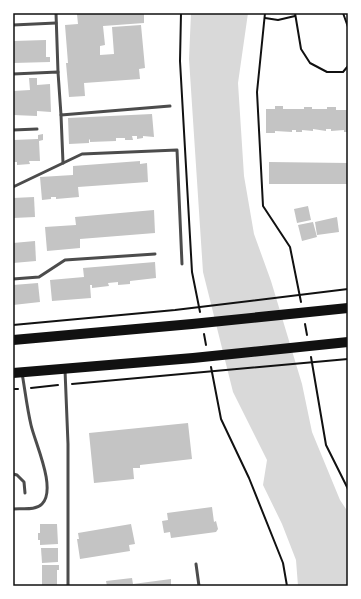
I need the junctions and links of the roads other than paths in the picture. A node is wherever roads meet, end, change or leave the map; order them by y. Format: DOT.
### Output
graph roads {
  1 [pos="56,13"];
  2 [pos="56,23"];
  3 [pos="13,25"];
  4 [pos="58,72"];
  5 [pos="13,74"];
  6 [pos="170,106"];
  7 [pos="61,115"];
  8 [pos="37,128"];
  9 [pos="13,130"];
  10 [pos="63,163"];
  11 [pos="13,186"];
  12 [pos="155,254"];
  13 [pos="182,264"];
  14 [pos="13,279"];
  15 [pos="348,308"];
  16 [pos="13,340"];
  17 [pos="348,342"];
  18 [pos="65,369"];
  19 [pos="17,373"];
  20 [pos="13,474"];
  21 [pos="25,493"];
  22 [pos="13,509"];
  23 [pos="196,564"];
  24 [pos="68,586"];
  25 [pos="200,586"];
  1 -- 2 [label="lane"];
  2 -- 3 [label="lane"];
  2 -- 4 [label="lane"];
  4 -- 5 [label="lane"];
  4 -- 7 [label="lane"];
  6 -- 7 [label="lane"];
  7 -- 10 [label="lane"];
  8 -- 9 [label="lane"];
  10 -- 11 [label="lane"];
  10 -- 13 [label="lane"];
  12 -- 14 [label="lane"];
  15 -- 16 [label="main road"];
  17 -- 18 [label="main road"];
  18 -- 19 [label="main road"];
  18 -- 24 [label="lane"];
  19 -- 22 [label="lane"];
  20 -- 21 [label="lane"];
  23 -- 25 [label="lane"];
}
